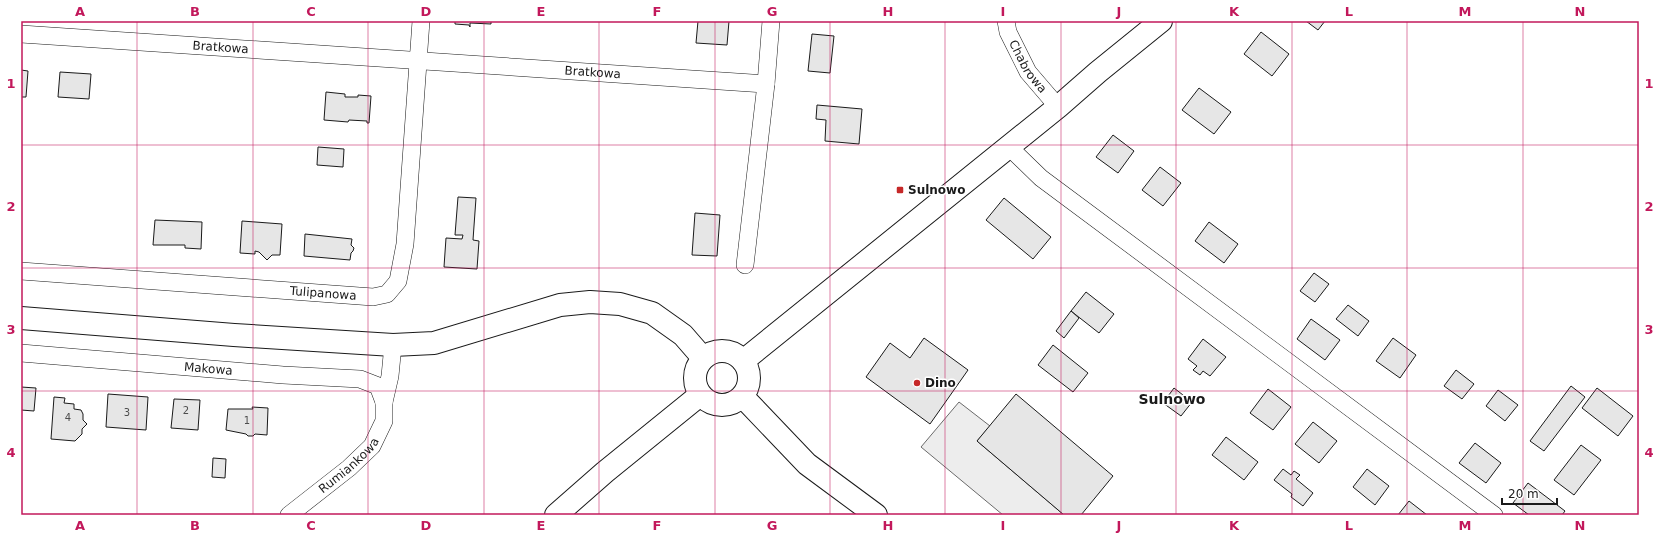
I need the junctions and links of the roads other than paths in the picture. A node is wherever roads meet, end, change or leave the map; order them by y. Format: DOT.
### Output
graph roads {
  1 [pos="421,21"];
  2 [pos="771,21"];
  3 [pos="1006,21"];
  4 [pos="1161,21"];
  5 [pos="21,34"];
  6 [pos="419,61"];
  7 [pos="766,84"];
  8 [pos="1058,107"];
  9 [pos="1008,146"];
  10 [pos="745,265"];
  11 [pos="21,271"];
  12 [pos="21,318"];
  13 [pos="393,345"];
  14 [pos="21,353"];
  15 [pos="703,358"];
  16 [pos="743,361"];
  17 [pos="700,395"];
  18 [pos="742,397"];
  19 [pos="384,402"];
  20 [pos="289,515"];
  21 [pos="556,515"];
  22 [pos="876,515"];
  23 [pos="1494,515"];
  1 -- 6 [label="street"];
  2 -- 7 [label="street"];
  3 -- 8 [label="street, Chabrowa"];
  4 -- 8 [label="main road"];
  5 -- 6 [label="street, Bratkowa"];
  6 -- 7 [label="street, Bratkowa"];
  6 -- 11 [label="street, Tulipanowa"];
  7 -- 10 [label="street"];
  8 -- 9 [label="main road"];
  9 -- 16 [label="main road"];
  9 -- 23 [label="street"];
  12 -- 13 [label="main road"];
  13 -- 15 [label="main road"];
  13 -- 19 [label="street"];
  14 -- 19 [label="street, Makowa"];
  15 -- 16 [label="main road"];
  15 -- 17 [label="main road"];
  16 -- 18 [label="main road"];
  17 -- 18 [label="main road"];
  17 -- 21 [label="main road"];
  18 -- 22 [label="main road"];
  19 -- 20 [label="street, Rumiankowa"];
}
